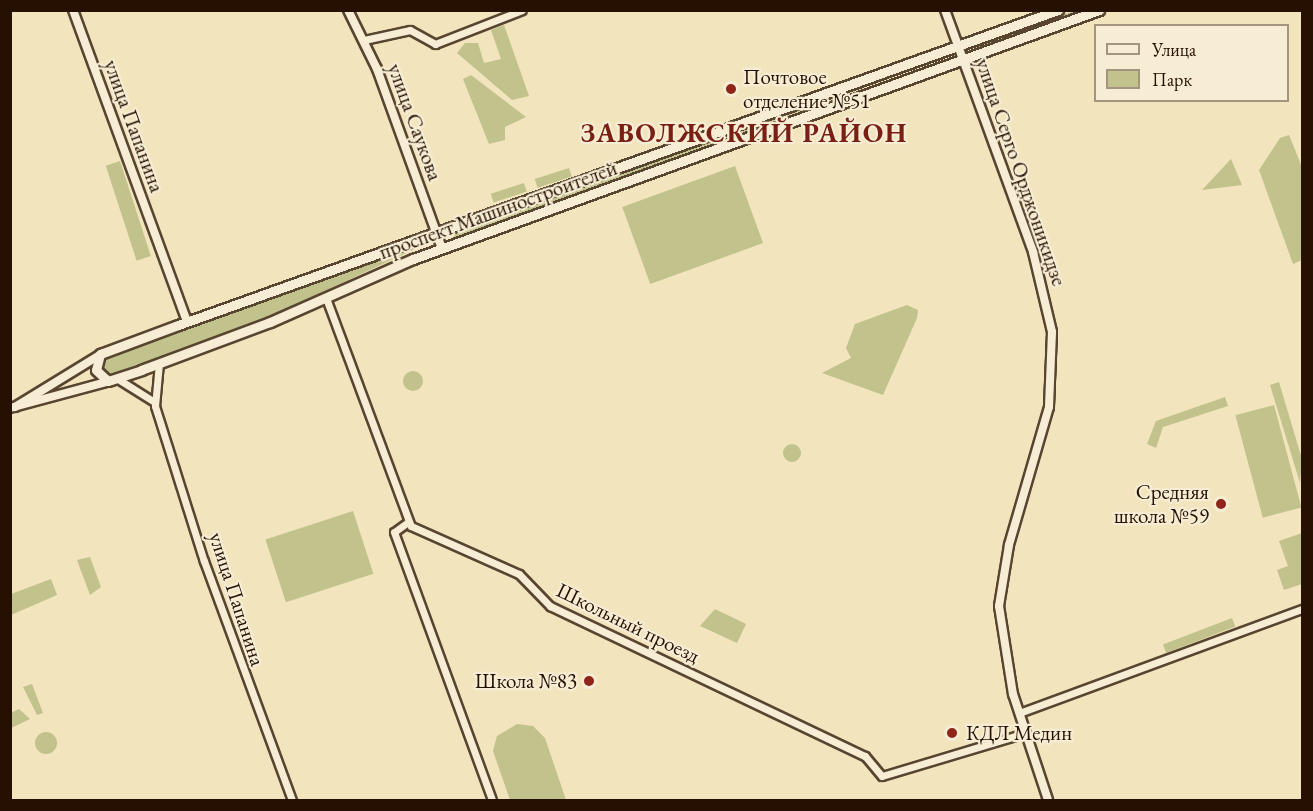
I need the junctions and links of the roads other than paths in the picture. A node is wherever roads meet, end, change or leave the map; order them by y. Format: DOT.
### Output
graph roads {
  1 [pos="73,10"];
  2 [pos="348,10"];
  3 [pos="522,10"];
  4 [pos="945,10"];
  5 [pos="1058,10"];
  6 [pos="1100,10"];
  7 [pos="364,40"];
  8 [pos="958,47"];
  9 [pos="964,61"];
  10 [pos="436,234"];
  11 [pos="442,249"];
  12 [pos="371,257"];
  13 [pos="375,274"];
  14 [pos="326,298"];
  15 [pos="187,321"];
  16 [pos="103,353"];
  17 [pos="159,363"];
  18 [pos="116,379"];
  19 [pos="155,406"];
  20 [pos="13,407"];
  21 [pos="408,522"];
  22 [pos="1302,609"];
  23 [pos="1019,713"];
  24 [pos="1025,733"];
  25 [pos="292,801"];
  26 [pos="492,801"];
  27 [pos="1048,801"];
  1 -- 15 [label="street, улица Папанина"];
  2 -- 7 [label="street, улица Саукова"];
  3 -- 7 [label="street"];
  4 -- 8 [label="street, улица Серго Орджоникидзе"];
  5 -- 8 [label="main road, проспект Машиностроителей"];
  6 -- 9 [label="main road, проспект Машиностроителей"];
  7 -- 10 [label="street, улица Саукова"];
  8 -- 9 [label="street, улица Серго Орджоникидзе"];
  8 -- 10 [label="main road, проспект Машиностроителей"];
  9 -- 11 [label="main road, проспект Машиностроителей"];
  9 -- 23 [label="street, улица Серго Орджоникидзе"];
  10 -- 11 [label="street, улица Саукова"];
  10 -- 12 [label="main road, проспект Машиностроителей"];
  11 -- 13 [label="main road, проспект Машиностроителей"];
  12 -- 13 [label="main road"];
  12 -- 15 [label="main road, проспект Машиностроителей"];
  13 -- 14 [label="main road, проспект Машиностроителей"];
  14 -- 17 [label="main road, проспект Машиностроителей"];
  14 -- 21 [label="street"];
  15 -- 16 [label="main road, проспект Машиностроителей"];
  16 -- 18 [label="main road"];
  16 -- 20 [label="street, проспект Машиностроителей"];
  17 -- 18 [label="main road, проспект Машиностроителей"];
  17 -- 19 [label="street, улица Папанина"];
  18 -- 19 [label="street"];
  18 -- 20 [label="street, проспект Машиностроителей"];
  19 -- 25 [label="street, улица Папанина"];
  21 -- 24 [label="street, Школьный проезд"];
  21 -- 26 [label="street"];
  22 -- 23 [label="street"];
  23 -- 24 [label="street, улица Серго Орджоникидзе"];
  24 -- 27 [label="street, улица Серго Орджоникидзе"];
}
